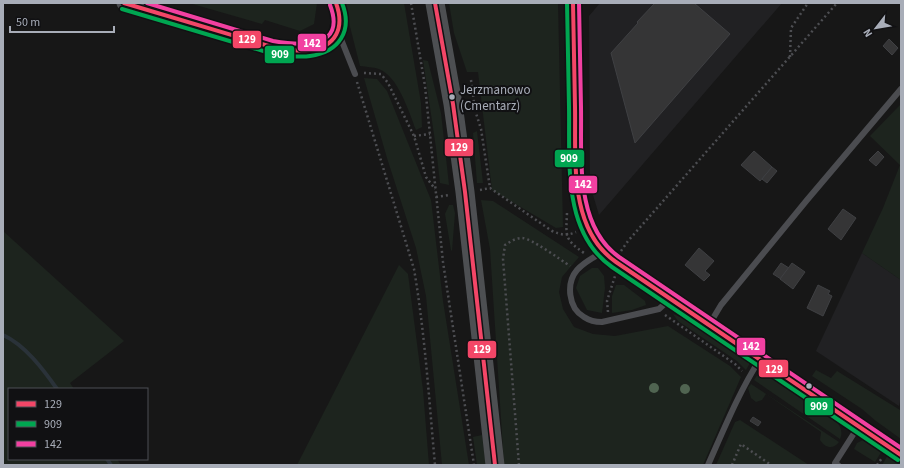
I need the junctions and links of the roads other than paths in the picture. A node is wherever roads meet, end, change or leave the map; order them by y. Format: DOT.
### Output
graph roads {
  1 [pos="124,3"];
  2 [pos="336,3"];
  3 [pos="435,3"];
  4 [pos="573,3"];
  5 [pos="338,33"];
  6 [pos="355,74"];
  7 [pos="901,89"];
  8 [pos="603,252"];
  9 [pos="670,299"];
  10 [pos="709,325"];
  11 [pos="760,359"];
  12 [pos="858,425"];
  13 [pos="901,454"];
  14 [pos="495,465"];
  15 [pos="708,465"];
  16 [pos="838,465"];
  1 -- 5 [label="street"];
  2 -- 5 [label="street"];
  3 -- 14 [label="main road"];
  4 -- 8 [label="street"];
  5 -- 6 [label="lane"];
  7 -- 10 [label="lane"];
  8 -- 9 [label="street"];
  8 -- 9 [label="lane"];
  9 -- 10 [label="street"];
  10 -- 11 [label="street"];
  11 -- 12 [label="street"];
  11 -- 15 [label="lane"];
  12 -- 13 [label="street"];
  12 -- 16 [label="lane"];
}
